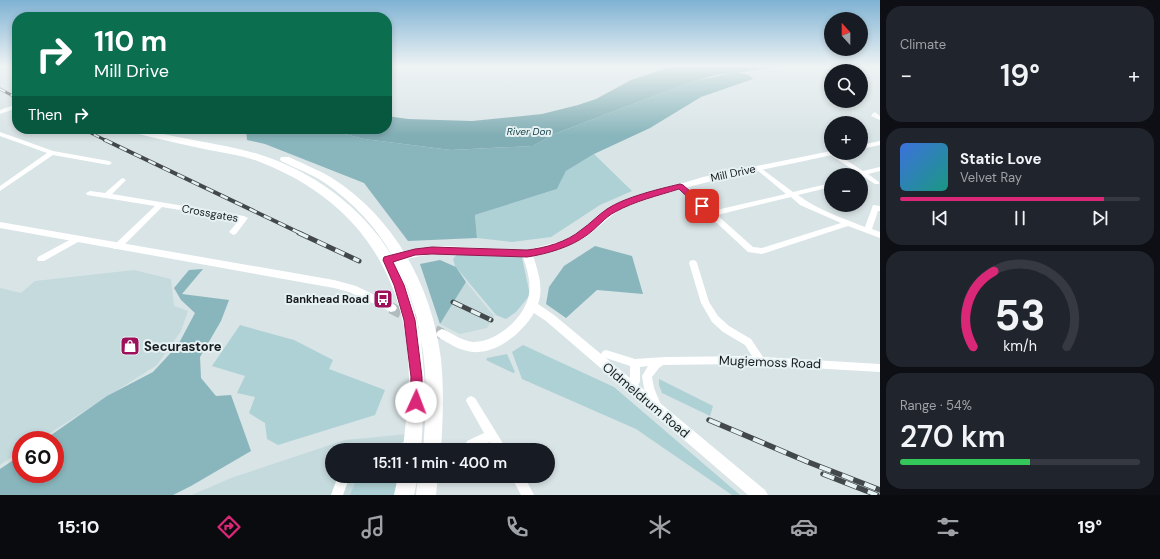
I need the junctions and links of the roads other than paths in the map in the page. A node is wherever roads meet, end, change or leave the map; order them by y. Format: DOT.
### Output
graph roads {
  1 [pos="12,108"];
  2 [pos="0,112"];
  3 [pos="880,114"];
  4 [pos="880,118"];
  5 [pos="0,134"];
  6 [pos="151,134"];
  7 [pos="181,134"];
  8 [pos="880,143"];
  9 [pos="868,146"];
  10 [pos="52,153"];
  11 [pos="824,155"];
  12 [pos="842,160"];
  13 [pos="109,163"];
  14 [pos="758,168"];
  15 [pos="854,168"];
  16 [pos="880,169"];
  17 [pos="868,172"];
  18 [pos="868,177"];
  19 [pos="123,180"];
  20 [pos="877,183"];
  21 [pos="680,186"];
  22 [pos="824,187"];
  23 [pos="0,189"];
  24 [pos="90,193"];
  25 [pos="792,194"];
  26 [pos="106,196"];
  27 [pos="160,205"];
  28 [pos="880,209"];
  29 [pos="711,214"];
  30 [pos="848,222"];
  31 [pos="0,225"];
  32 [pos="868,230"];
  33 [pos="233,232"];
  34 [pos="880,235"];
  35 [pos="75,240"];
  36 [pos="117,247"];
  37 [pos="527,254"];
  38 [pos="394,258"];
  39 [pos="41,259"];
  40 [pos="693,263"];
  41 [pos="531,305"];
  42 [pos="391,308"];
  43 [pos="442,334"];
  44 [pos="606,354"];
  45 [pos="760,361"];
  46 [pos="660,362"];
  47 [pos="635,363"];
  48 [pos="880,368"];
  49 [pos="635,381"];
  50 [pos="471,401"];
  51 [pos="658,410"];
  52 [pos="492,435"];
  53 [pos="412,443"];
  54 [pos="432,443"];
  55 [pos="476,443"];
  56 [pos="497,443"];
  57 [pos="341,483"];
  58 [pos="407,483"];
  59 [pos="427,483"];
  60 [pos="521,483"];
  61 [pos="337,495"];
  62 [pos="404,495"];
  63 [pos="426,495"];
  64 [pos="528,495"];
  65 [pos="760,495"];
  1 -- 2 [label="street"];
  3 -- 4 [label="street"];
  5 -- 10 [label="street"];
  6 -- 38 [label="main road"];
  7 -- 38 [label="main road"];
  8 -- 9 [label="street"];
  10 -- 13 [label="street"];
  10 -- 23 [label="street"];
  11 -- 14 [label="street, Mill Drive"];
  12 -- 15 [label="street"];
  14 -- 21 [label="street, Mill Drive"];
  14 -- 25 [label="street"];
  16 -- 17 [label="street"];
  18 -- 20 [label="street"];
  19 -- 26 [label="street"];
  21 -- 29 [label="street"];
  21 -- 37 [label="street, Mill Drive"];
  22 -- 25 [label="street"];
  24 -- 26 [label="street, Crossgates"];
  25 -- 29 [label="street"];
  25 -- 30 [label="street"];
  26 -- 27 [label="street, Crossgates"];
  27 -- 33 [label="street, Crossgates"];
  27 -- 36 [label="street"];
  28 -- 32 [label="street"];
  29 -- 30 [label="street"];
  30 -- 32 [label="street"];
  31 -- 35 [label="street"];
  32 -- 34 [label="street"];
  35 -- 36 [label="street"];
  35 -- 39 [label="street"];
  36 -- 42 [label="street"];
  37 -- 38 [label="street, Mill Drive"];
  37 -- 41 [label="street"];
  38 -- 53 [label="main road"];
  38 -- 54 [label="main road"];
  40 -- 45 [label="street"];
  41 -- 43 [label="street"];
  41 -- 51 [label="street, Oldmeldrum Road"];
  44 -- 47 [label="street, Mugiemoss Road"];
  45 -- 46 [label="street, Mugiemoss Road"];
  45 -- 48 [label="street, Mugiemoss Road"];
  46 -- 47 [label="street, Mugiemoss Road"];
  46 -- 51 [label="street"];
  47 -- 49 [label="street"];
  50 -- 52 [label="street"];
  51 -- 65 [label="street, Oldmeldrum Road"];
  52 -- 55 [label="street"];
  52 -- 56 [label="street"];
  57 -- 61 [label="street"];
  58 -- 62 [label="main road"];
  59 -- 63 [label="main road"];
  60 -- 64 [label="street"];
}
